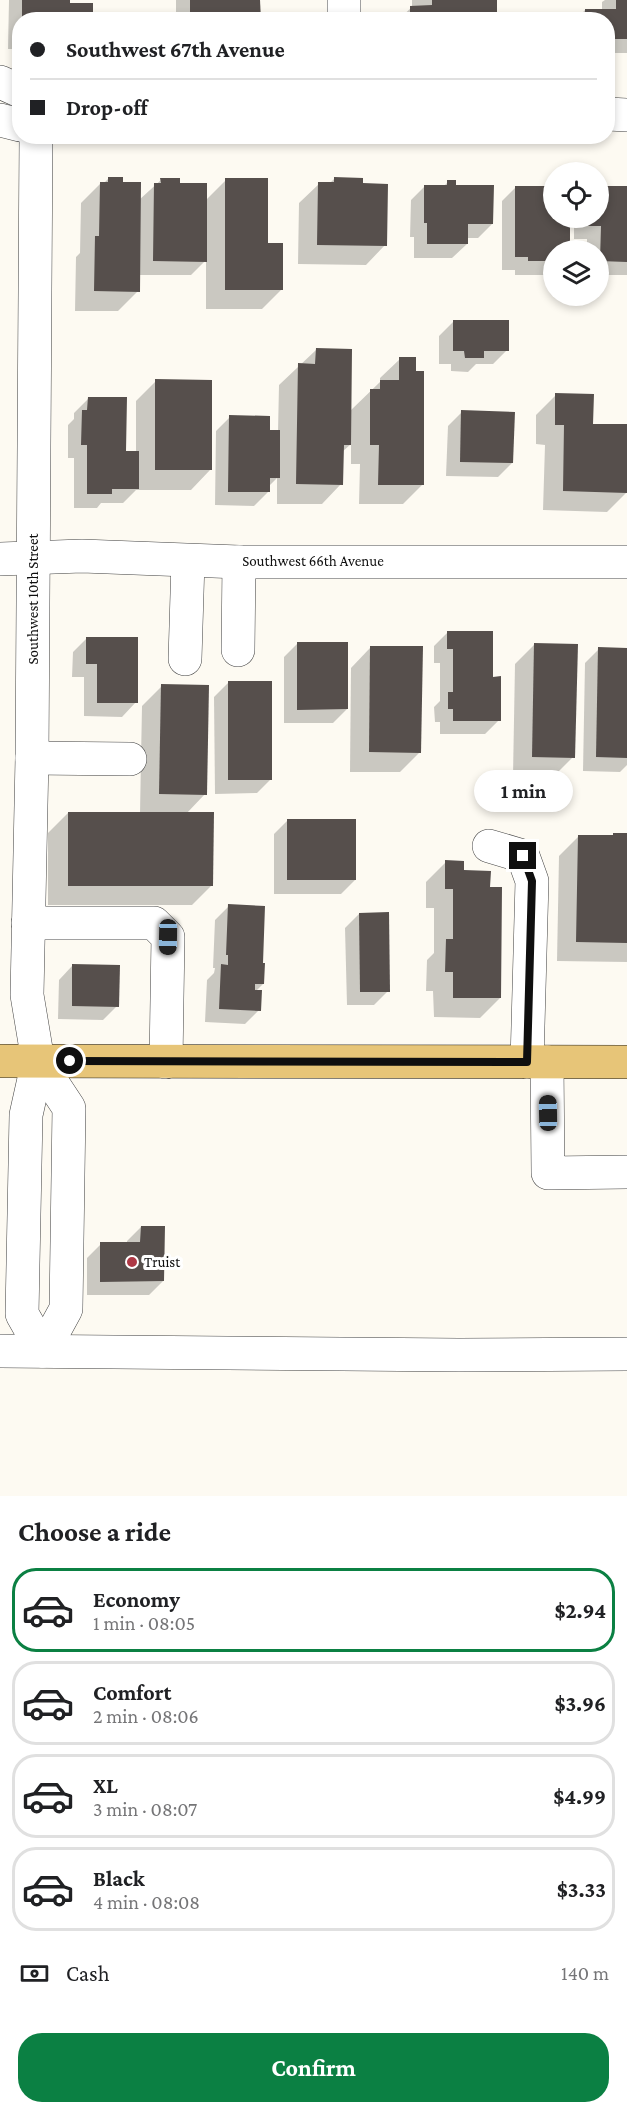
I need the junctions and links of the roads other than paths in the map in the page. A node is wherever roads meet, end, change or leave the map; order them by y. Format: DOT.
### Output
graph roads {
  1 [pos="36,144"];
  2 [pos="0,559"];
  3 [pos="33,559"];
  4 [pos="188,561"];
  5 [pos="239,561"];
  6 [pos="627,561"];
  7 [pos="238,650"];
  8 [pos="185,659"];
  9 [pos="32,758"];
  10 [pos="130,759"];
  11 [pos="489,846"];
  12 [pos="28,924"];
  13 [pos="0,1061"];
  14 [pos="38,1061"];
  15 [pos="166,1062"];
  16 [pos="537,1062"];
  17 [pos="627,1062"];
  18 [pos="627,1172"];
  19 [pos="0,1351"];
  20 [pos="43,1351"];
  21 [pos="627,1354"];
  1 -- 3 [label="street, Southwest 10th Street"];
  2 -- 3 [label="street, Southwest 66th Avenue"];
  3 -- 4 [label="street, Southwest 66th Avenue"];
  3 -- 9 [label="street, Southwest 10th Street"];
  4 -- 5 [label="street, Southwest 66th Avenue"];
  4 -- 8 [label="street"];
  5 -- 6 [label="street, Southwest 66th Avenue"];
  5 -- 7 [label="street"];
  9 -- 10 [label="street"];
  9 -- 12 [label="street, Southwest 10th Street"];
  11 -- 16 [label="street"];
  12 -- 14 [label="street, Southwest 10th Street"];
  12 -- 15 [label="street"];
  13 -- 14 [label="main road"];
  14 -- 15 [label="main road"];
  14 -- 20 [label="street"];
  14 -- 20 [label="street"];
  15 -- 16 [label="main road"];
  16 -- 17 [label="main road"];
  16 -- 18 [label="street"];
  19 -- 20 [label="street"];
  20 -- 21 [label="street"];
}
